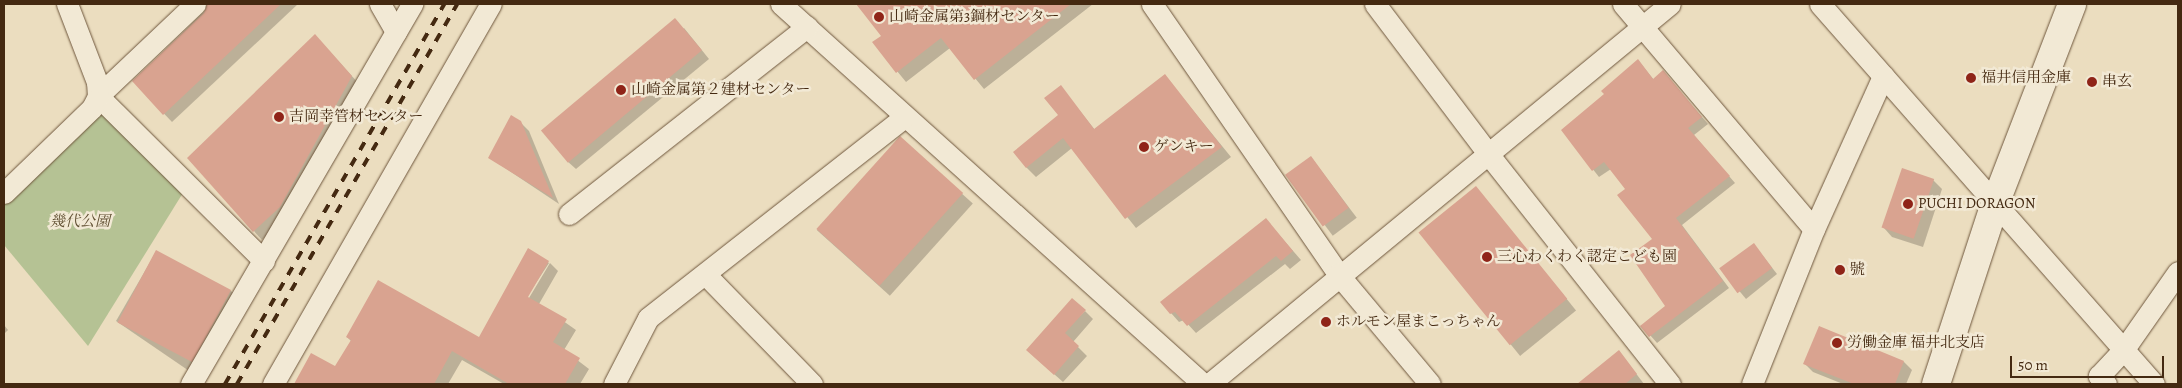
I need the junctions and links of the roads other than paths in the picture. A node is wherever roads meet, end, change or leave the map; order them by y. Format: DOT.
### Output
graph roads {
  1 [pos="67,4"];
  2 [pos="195,4"];
  3 [pos="380,4"];
  4 [pos="412,4"];
  5 [pos="491,4"];
  6 [pos="781,4"];
  7 [pos="1152,4"];
  8 [pos="1375,4"];
  9 [pos="1623,4"];
  10 [pos="1670,4"];
  11 [pos="1820,4"];
  12 [pos="2072,4"];
  13 [pos="1641,26"];
  14 [pos="807,27"];
  15 [pos="396,32"];
  16 [pos="1883,76"];
  17 [pos="98,96"];
  18 [pos="904,117"];
  19 [pos="1489,155"];
  20 [pos="4,193"];
  21 [pos="1995,204"];
  22 [pos="569,214"];
  23 [pos="1814,229"];
  24 [pos="264,261"];
  25 [pos="2178,272"];
  26 [pos="1338,274"];
  27 [pos="706,275"];
  28 [pos="2124,349"];
  29 [pos="619,382"];
  30 [pos="191,384"];
  31 [pos="273,384"];
  32 [pos="812,384"];
  33 [pos="1203,384"];
  34 [pos="1208,384"];
  35 [pos="1430,384"];
  36 [pos="1670,384"];
  37 [pos="1752,384"];
  38 [pos="1936,384"];
  39 [pos="2106,384"];
  40 [pos="2154,384"];
  1 -- 17 [label="street"];
  2 -- 17 [label="street"];
  3 -- 15 [label="street"];
  4 -- 15 [label="street"];
  5 -- 31 [label="street"];
  6 -- 14 [label="street"];
  7 -- 26 [label="street"];
  8 -- 19 [label="street"];
  9 -- 13 [label="street"];
  10 -- 13 [label="street"];
  11 -- 16 [label="street"];
  12 -- 21 [label="street"];
  13 -- 19 [label="street"];
  13 -- 23 [label="street"];
  14 -- 18 [label="street"];
  14 -- 22 [label="street"];
  15 -- 24 [label="street"];
  16 -- 21 [label="street"];
  16 -- 23 [label="street"];
  17 -- 20 [label="street"];
  17 -- 24 [label="street"];
  18 -- 27 [label="street"];
  18 -- 33 [label="street"];
  19 -- 26 [label="street"];
  19 -- 36 [label="street"];
  21 -- 28 [label="street"];
  21 -- 38 [label="street"];
  23 -- 37 [label="street"];
  24 -- 30 [label="street"];
  25 -- 28 [label="street"];
  26 -- 34 [label="street"];
  26 -- 35 [label="street"];
  27 -- 29 [label="street"];
  27 -- 32 [label="street"];
  28 -- 39 [label="street"];
  28 -- 40 [label="street"];
}
